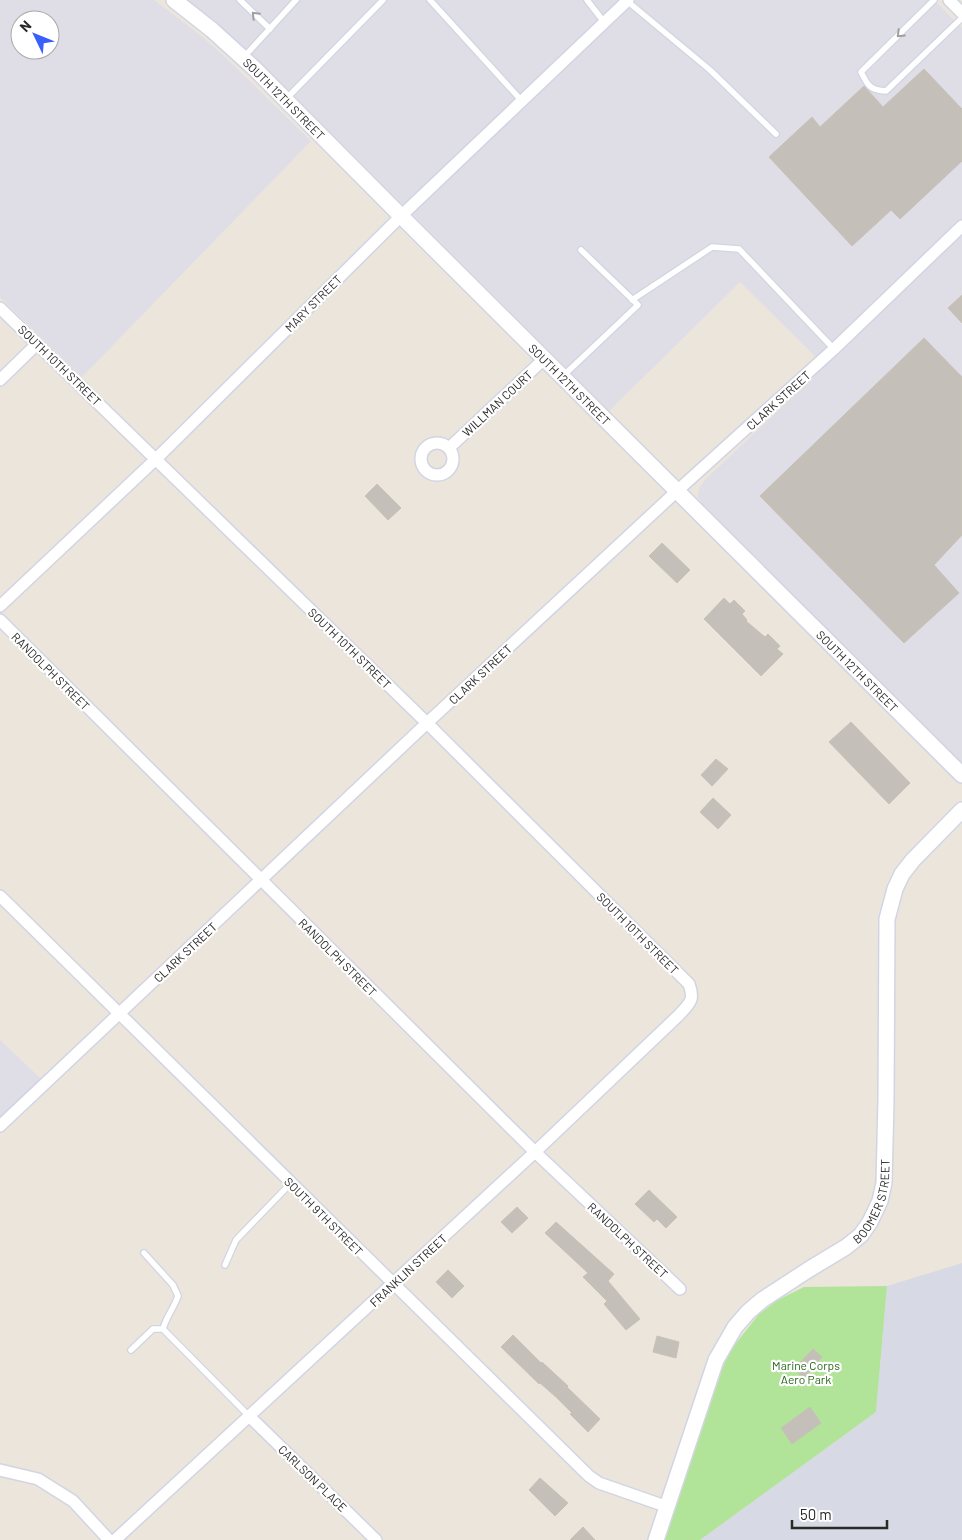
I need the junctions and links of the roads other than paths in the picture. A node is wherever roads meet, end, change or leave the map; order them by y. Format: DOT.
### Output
graph roads {
  1 [pos="174,0"];
  2 [pos="240,0"];
  3 [pos="296,0"];
  4 [pos="383,0"];
  5 [pos="430,0"];
  6 [pos="587,0"];
  7 [pos="627,0"];
  8 [pos="934,0"];
  9 [pos="949,0"];
  10 [pos="962,13"];
  11 [pos="962,18"];
  12 [pos="604,22"];
  13 [pos="270,29"];
  14 [pos="244,58"];
  15 [pos="286,99"];
  16 [pos="521,100"];
  17 [pos="776,134"];
  18 [pos="401,216"];
  19 [pos="962,226"];
  20 [pos="581,250"];
  21 [pos="632,300"];
  22 [pos="0,308"];
  23 [pos="37,344"];
  24 [pos="834,349"];
  25 [pos="544,359"];
  26 [pos="562,376"];
  27 [pos="0,380"];
  28 [pos="449,448"];
  29 [pos="156,459"];
  30 [pos="677,491"];
  31 [pos="0,606"];
  32 [pos="0,620"];
  33 [pos="427,723"];
  34 [pos="962,775"];
  35 [pos="962,810"];
  36 [pos="260,880"];
  37 [pos="0,896"];
  38 [pos="692,994"];
  39 [pos="120,1013"];
  40 [pos="0,1126"];
  41 [pos="535,1152"];
  42 [pos="291,1183"];
  43 [pos="144,1254"];
  44 [pos="225,1265"];
  45 [pos="393,1284"];
  46 [pos="680,1289"];
  47 [pos="163,1329"];
  48 [pos="130,1350"];
  49 [pos="249,1416"];
  50 [pos="0,1470"];
  51 [pos="668,1507"];
  52 [pos="109,1540"];
  53 [pos="115,1540"];
  54 [pos="376,1540"];
  55 [pos="656,1540"];
  1 -- 14 [label="street, SOUTH 12TH STREET"];
  13 -- 2 [label="lane, one-way"];
  3 -- 13 [label="lane"];
  4 -- 15 [label="lane"];
  5 -- 16 [label="lane"];
  6 -- 12 [label="lane"];
  7 -- 12 [label="street, MARY STREET"];
  7 -- 17 [label="lane"];
  8 -- 11 [label="lane, one-way"];
  9 -- 10 [label="street"];
  12 -- 16 [label="street, MARY STREET"];
  13 -- 14 [label="lane"];
  14 -- 15 [label="street, SOUTH 12TH STREET"];
  15 -- 18 [label="street, SOUTH 12TH STREET"];
  16 -- 18 [label="street, MARY STREET"];
  18 -- 25 [label="street, SOUTH 12TH STREET"];
  18 -- 29 [label="street, MARY STREET"];
  19 -- 24 [label="street, CLARK STREET"];
  20 -- 21 [label="lane"];
  21 -- 24 [label="lane"];
  21 -- 26 [label="lane"];
  22 -- 23 [label="street, SOUTH 10TH STREET"];
  23 -- 27 [label="street"];
  23 -- 29 [label="street, SOUTH 10TH STREET"];
  24 -- 30 [label="street, CLARK STREET"];
  25 -- 26 [label="street, SOUTH 12TH STREET"];
  25 -- 28 [label="street, WILLMAN COURT"];
  26 -- 30 [label="street, SOUTH 12TH STREET"];
  29 -- 31 [label="street, MARY STREET"];
  29 -- 33 [label="street, SOUTH 10TH STREET"];
  30 -- 33 [label="street, CLARK STREET"];
  30 -- 34 [label="street, SOUTH 12TH STREET"];
  32 -- 36 [label="street, RANDOLPH STREET"];
  33 -- 36 [label="street, CLARK STREET"];
  33 -- 38 [label="street, SOUTH 10TH STREET"];
  35 -- 51 [label="street, BOOMER STREET"];
  36 -- 39 [label="street, CLARK STREET"];
  36 -- 41 [label="street, RANDOLPH STREET"];
  37 -- 39 [label="street, SOUTH 9TH STREET"];
  38 -- 41 [label="street, FRANKLIN STREET"];
  39 -- 40 [label="street, CLARK STREET"];
  39 -- 42 [label="street, SOUTH 9TH STREET"];
  41 -- 45 [label="street, FRANKLIN STREET"];
  41 -- 46 [label="street, RANDOLPH STREET"];
  42 -- 44 [label="lane"];
  42 -- 45 [label="street, SOUTH 9TH STREET"];
  43 -- 47 [label="lane"];
  45 -- 49 [label="street, FRANKLIN STREET"];
  45 -- 51 [label="street, SOUTH 9TH STREET"];
  47 -- 48 [label="lane"];
  47 -- 49 [label="lane"];
  49 -- 53 [label="street, FRANKLIN STREET"];
  49 -- 54 [label="street, CARLSON PLACE"];
  50 -- 52 [label="street"];
  51 -- 55 [label="street, BOOMER STREET"];
}
